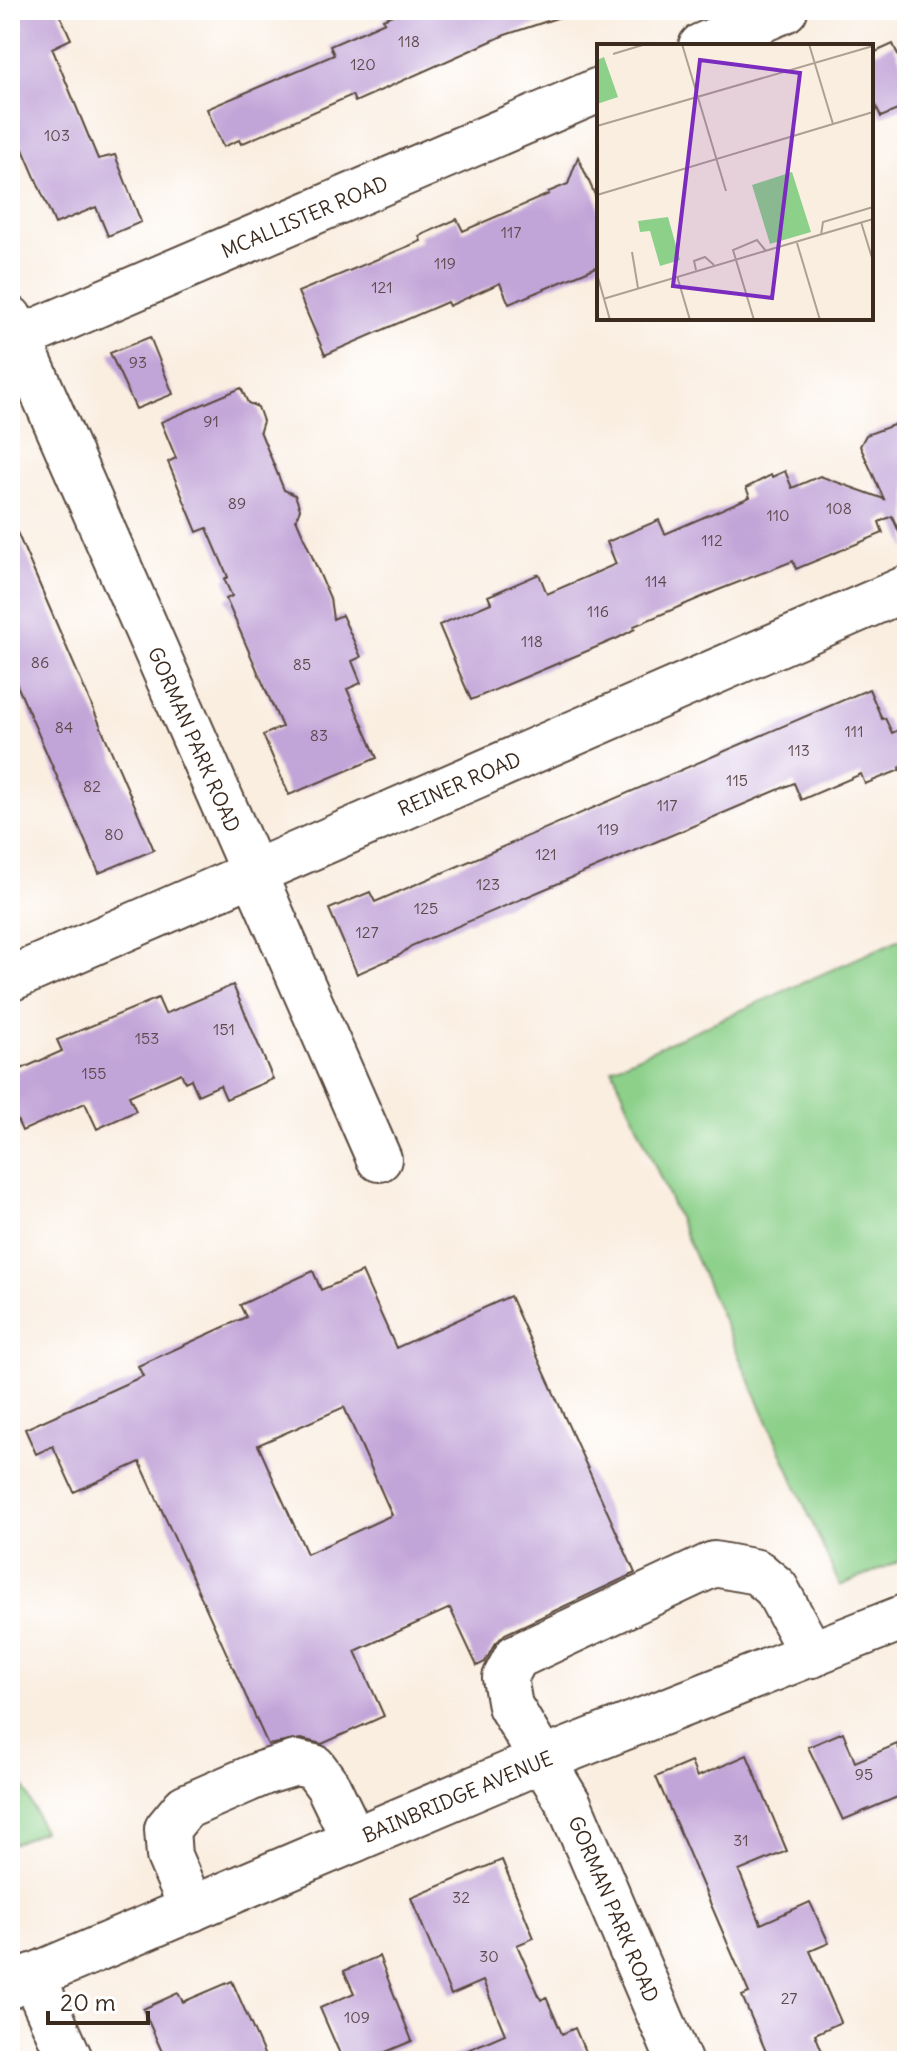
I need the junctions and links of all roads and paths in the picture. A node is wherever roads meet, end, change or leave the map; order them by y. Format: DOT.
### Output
graph roads {
  1 [pos="785,10"];
  2 [pos="706,44"];
  3 [pos="597,91"];
  4 [pos="13,333"];
  5 [pos="907,588"];
  6 [pos="253,872"];
  7 [pos="10,979"];
  8 [pos="379,1159"];
  9 [pos="907,1616"];
  10 [pos="812,1655"];
  11 [pos="542,1760"];
  12 [pos="354,1840"];
  13 [pos="192,1909"];
  14 [pos="22,1981"];
  15 [pos="71,2061"];
  16 [pos="679,2061"];
  1 -- 2 [label="street"];
  3 -- 4 [label="street, MCALLISTER ROAD"];
  4 -- 6 [label="street, GORMAN PARK ROAD"];
  5 -- 6 [label="street, REINER ROAD"];
  6 -- 7 [label="street, REINER ROAD"];
  6 -- 8 [label="street, GORMAN PARK ROAD"];
  9 -- 10 [label="street, BAINBRIDGE AVENUE"];
  10 -- 11 [label="street, BAINBRIDGE AVENUE"];
  10 -- 11 [label="street, GORMAN PARK ROAD"];
  11 -- 12 [label="street, BAINBRIDGE AVENUE"];
  11 -- 16 [label="street, GORMAN PARK ROAD"];
  12 -- 13 [label="street, BAINBRIDGE AVENUE"];
  12 -- 13 [label="street"];
  13 -- 14 [label="street, BAINBRIDGE AVENUE"];
  14 -- 15 [label="street"];
}
